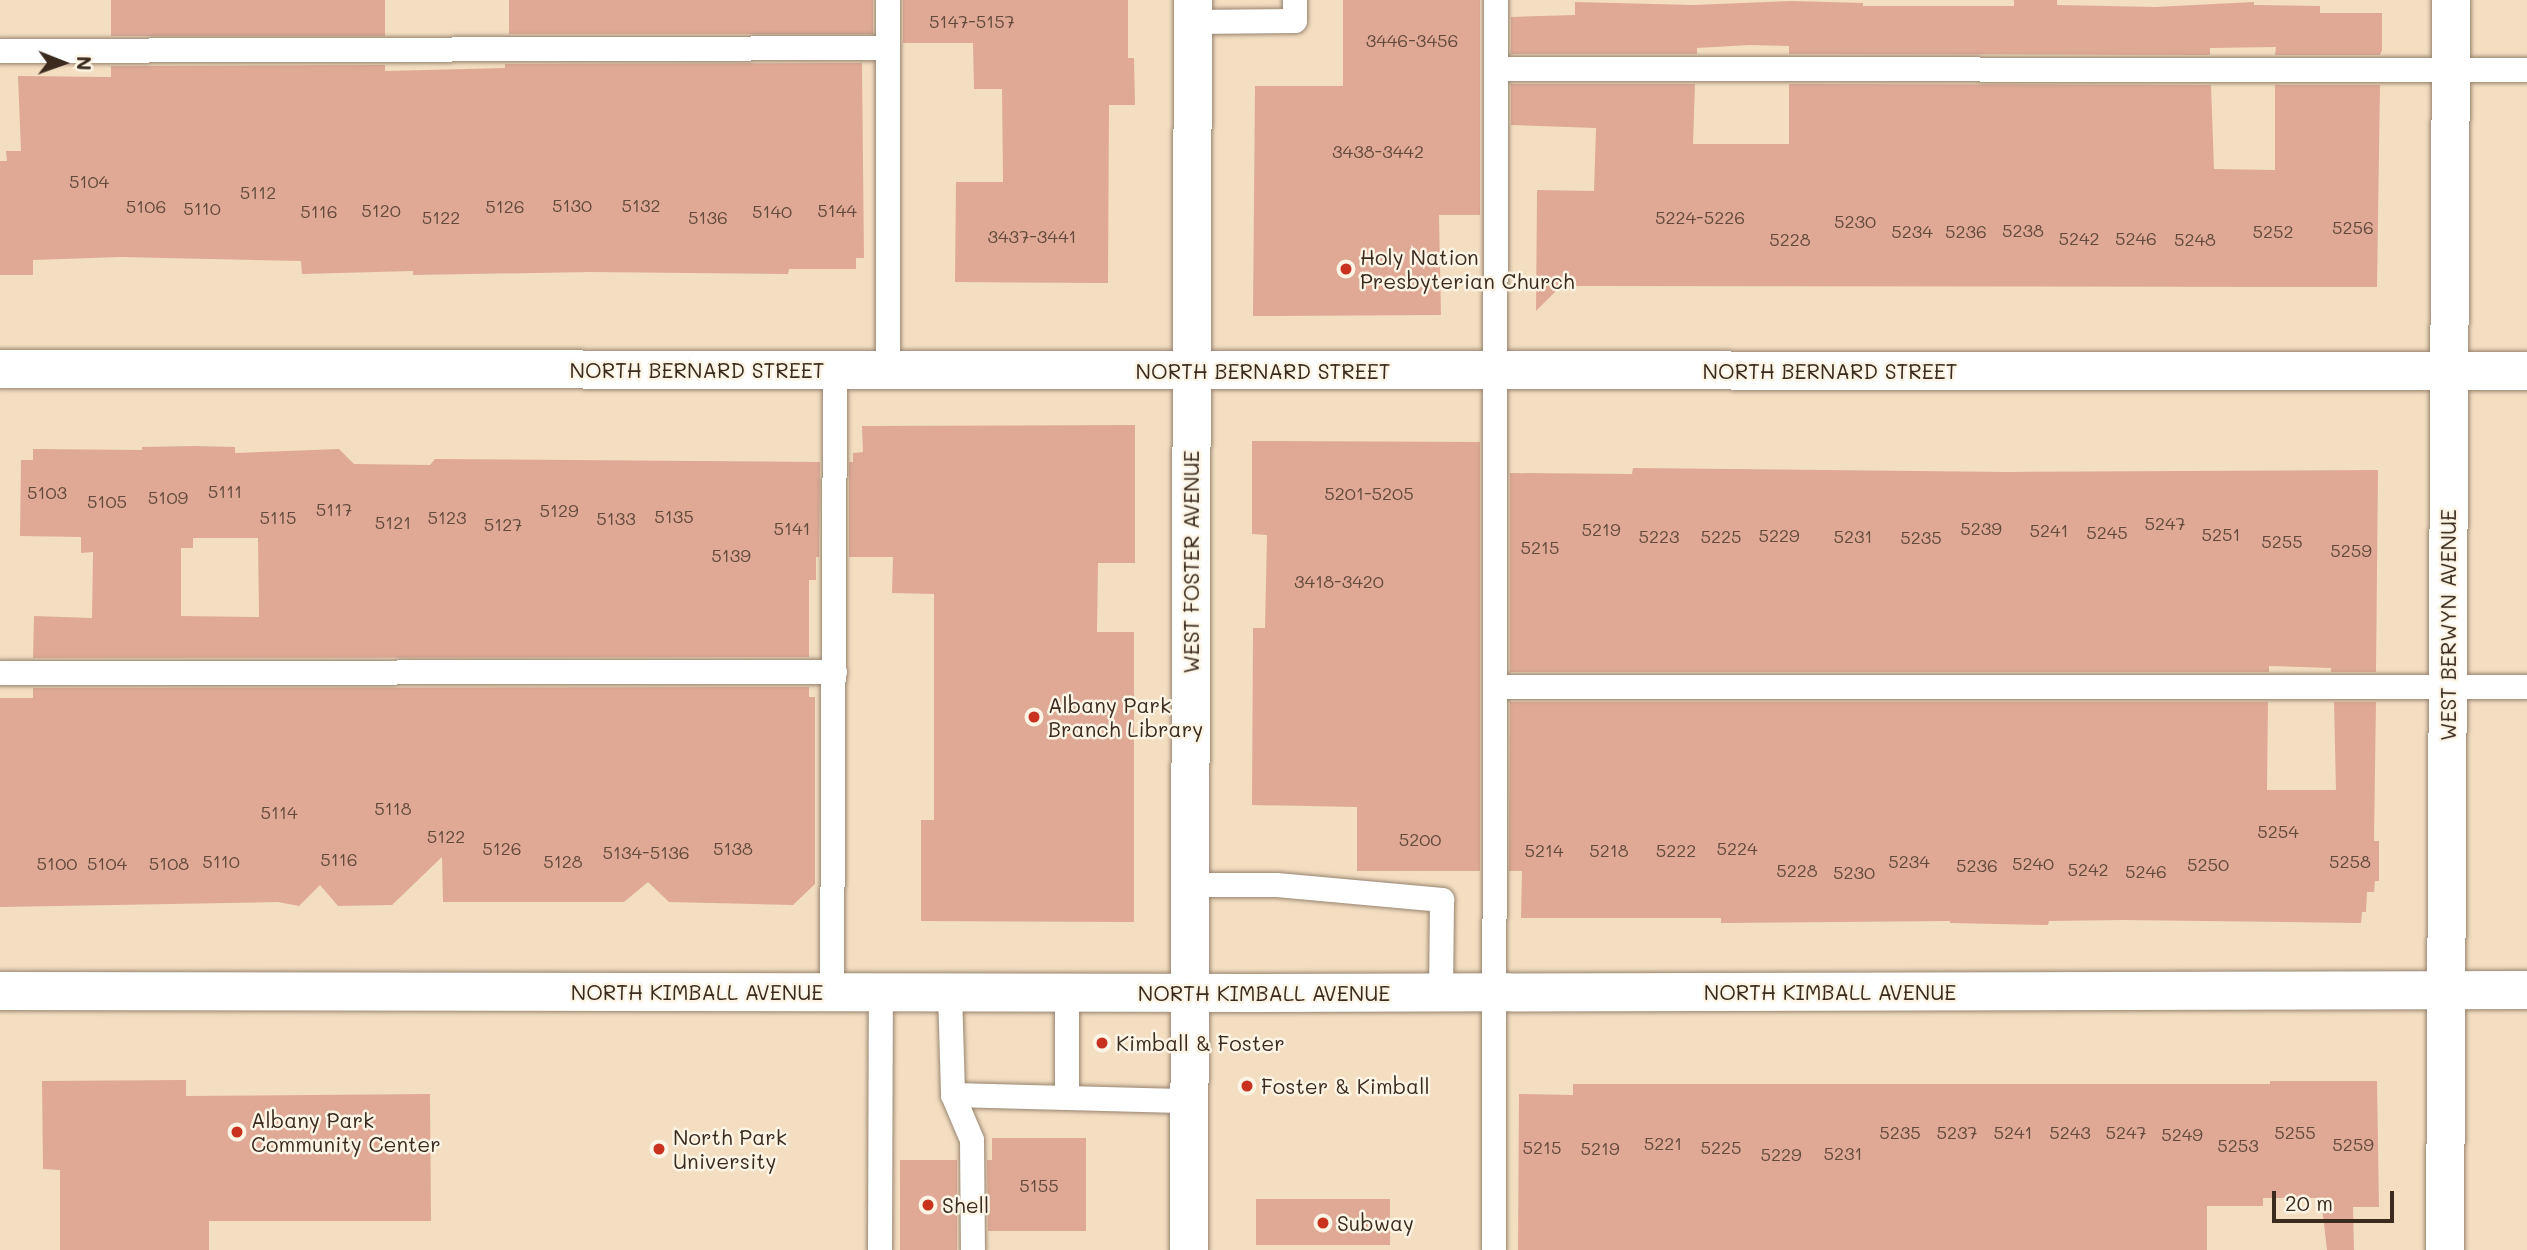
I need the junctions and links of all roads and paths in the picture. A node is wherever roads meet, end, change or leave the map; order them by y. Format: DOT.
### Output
graph roads {
  1 [pos="888,0"];
  2 [pos="1295,0"];
  3 [pos="1496,0"];
  4 [pos="2451,0"];
  5 [pos="1193,11"];
  6 [pos="888,48"];
  7 [pos="0,51"];
  8 [pos="1496,69"];
  9 [pos="2450,70"];
  10 [pos="2527,70"];
  11 [pos="0,369"];
  12 [pos="835,370"];
  13 [pos="888,371"];
  14 [pos="1192,371"];
  15 [pos="1495,371"];
  16 [pos="2449,371"];
  17 [pos="2527,371"];
  18 [pos="835,672"];
  19 [pos="0,674"];
  20 [pos="1495,687"];
  21 [pos="2448,687"];
  22 [pos="2527,687"];
  23 [pos="1190,885"];
  24 [pos="2446,990"];
  25 [pos="2527,990"];
  26 [pos="0,991"];
  27 [pos="832,992"];
  28 [pos="881,992"];
  29 [pos="950,992"];
  30 [pos="1441,992"];
  31 [pos="1494,992"];
  32 [pos="1067,993"];
  33 [pos="1189,993"];
  34 [pos="953,1095"];
  35 [pos="1067,1098"];
  36 [pos="1189,1101"];
  37 [pos="880,1250"];
  38 [pos="973,1250"];
  39 [pos="1189,1250"];
  40 [pos="1494,1250"];
  41 [pos="2445,1250"];
  1 -- 6 [label="lane"];
  2 -- 5 [label="lane"];
  3 -- 8 [label="lane"];
  4 -- 9 [label="street, WEST BERWYN AVENUE"];
  5 -- 14 [label="street, WEST FOSTER AVENUE"];
  6 -- 7 [label="lane"];
  6 -- 13 [label="lane"];
  8 -- 9 [label="lane"];
  8 -- 15 [label="lane"];
  9 -- 10 [label="lane"];
  9 -- 16 [label="street, WEST BERWYN AVENUE"];
  11 -- 12 [label="street, NORTH BERNARD STREET"];
  12 -- 13 [label="street, NORTH BERNARD STREET"];
  12 -- 18 [label="lane"];
  13 -- 14 [label="street, NORTH BERNARD STREET"];
  14 -- 15 [label="street, NORTH BERNARD STREET"];
  14 -- 23 [label="street, WEST FOSTER AVENUE"];
  15 -- 16 [label="street, NORTH BERNARD STREET"];
  15 -- 20 [label="lane"];
  16 -- 17 [label="street, NORTH BERNARD STREET"];
  16 -- 21 [label="street, WEST BERWYN AVENUE"];
  18 -- 19 [label="lane"];
  18 -- 27 [label="lane"];
  20 -- 21 [label="lane"];
  20 -- 31 [label="lane"];
  21 -- 22 [label="lane"];
  21 -- 24 [label="street, WEST BERWYN AVENUE"];
  23 -- 30 [label="lane"];
  23 -- 33 [label="street, WEST FOSTER AVENUE"];
  24 -- 25 [label="street, NORTH KIMBALL AVENUE"];
  24 -- 31 [label="street, NORTH KIMBALL AVENUE"];
  24 -- 41 [label="street, WEST BERWYN AVENUE"];
  26 -- 27 [label="street, NORTH KIMBALL AVENUE"];
  27 -- 28 [label="street, NORTH KIMBALL AVENUE"];
  28 -- 29 [label="street, NORTH KIMBALL AVENUE"];
  28 -- 37 [label="lane"];
  29 -- 32 [label="street, NORTH KIMBALL AVENUE"];
  29 -- 34 [label="lane"];
  30 -- 31 [label="street, NORTH KIMBALL AVENUE"];
  30 -- 33 [label="street, NORTH KIMBALL AVENUE"];
  31 -- 40 [label="lane"];
  32 -- 33 [label="street, NORTH KIMBALL AVENUE"];
  32 -- 35 [label="lane"];
  33 -- 36 [label="street, WEST FOSTER AVENUE"];
  34 -- 35 [label="lane"];
  34 -- 38 [label="lane"];
  35 -- 36 [label="lane"];
  36 -- 39 [label="street, WEST FOSTER AVENUE"];
}
